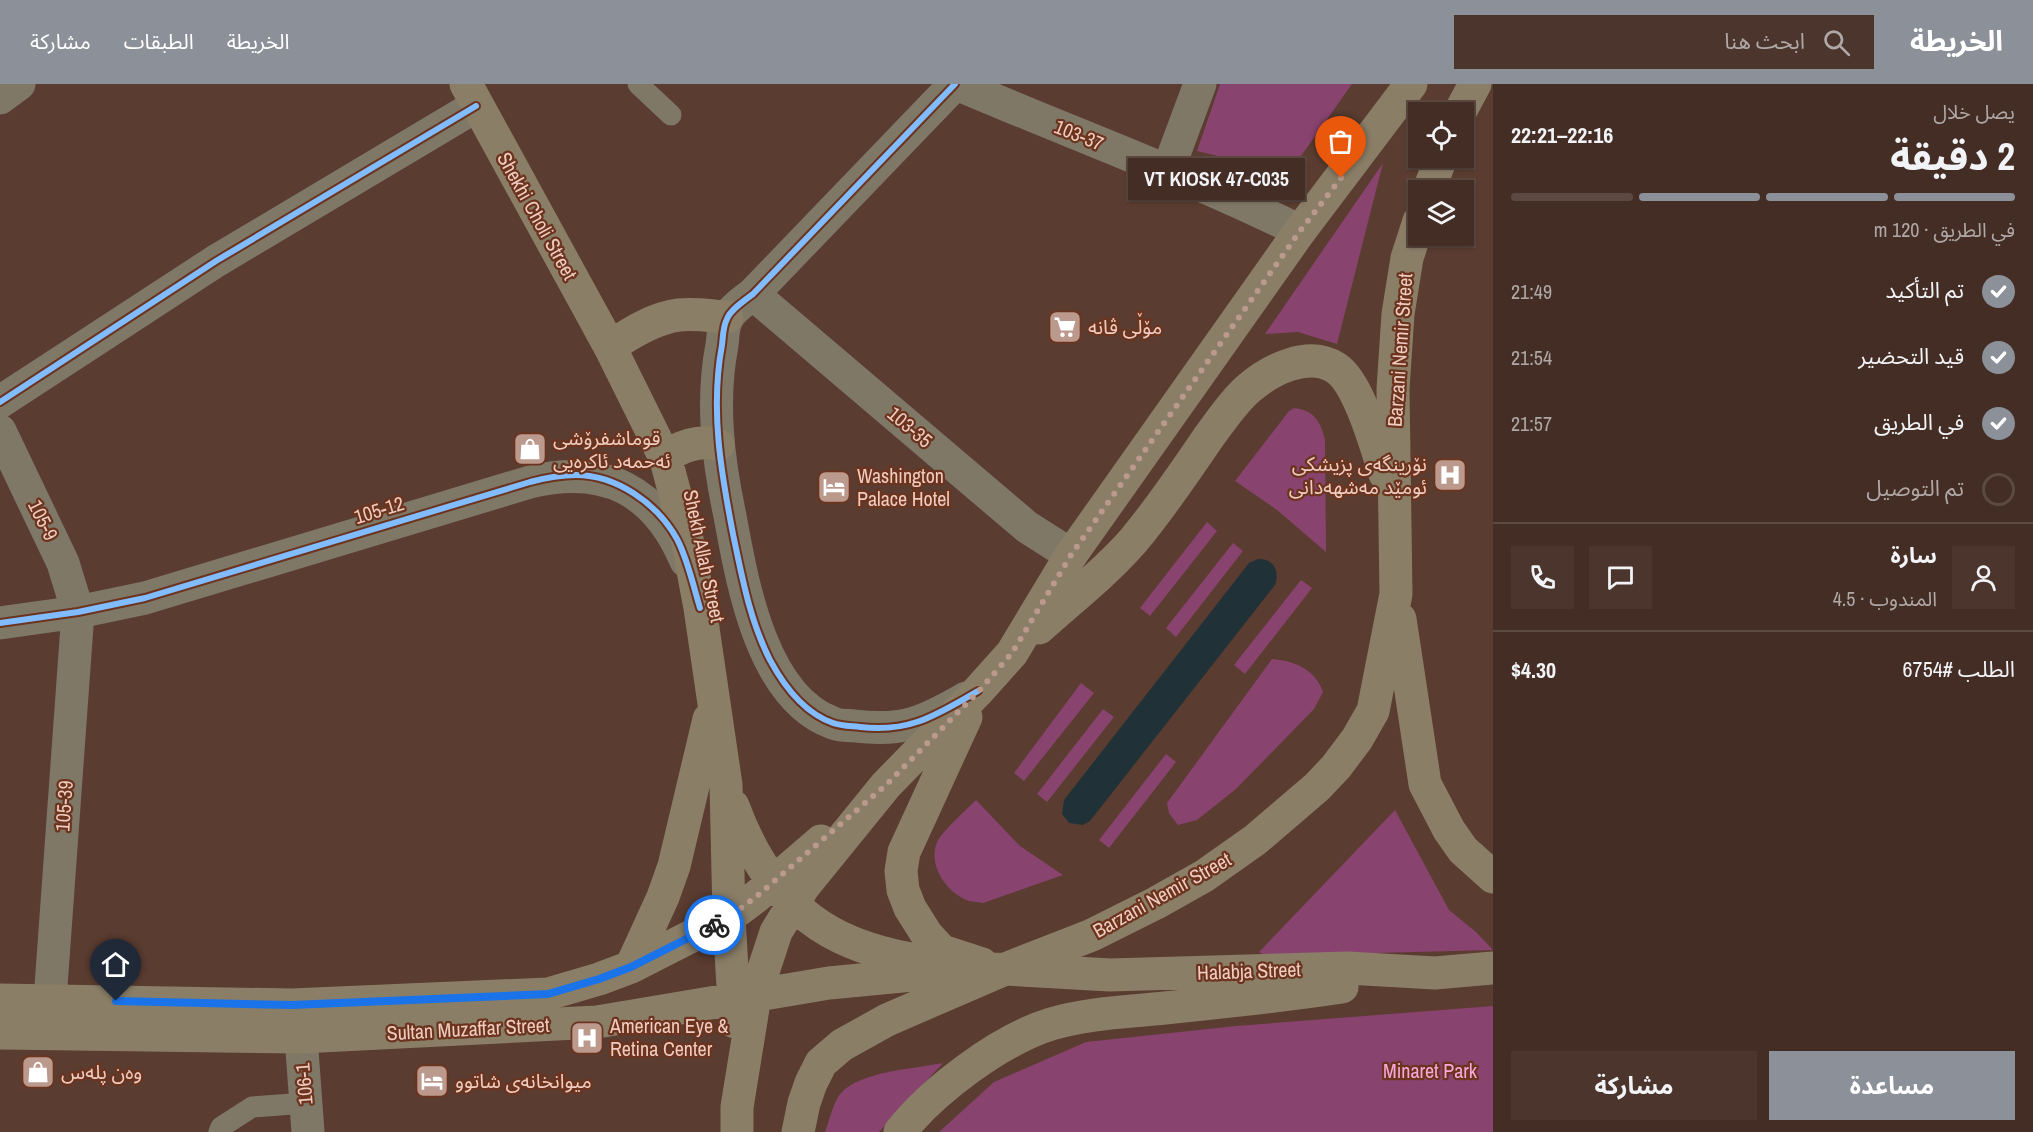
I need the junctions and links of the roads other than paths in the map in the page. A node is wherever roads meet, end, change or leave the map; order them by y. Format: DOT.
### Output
graph roads {
  1 [pos="19,84"];
  2 [pos="638,84"];
  3 [pos="956,84"];
  4 [pos="1200,84"];
  5 [pos="1411,84"];
  6 [pos="1475,84"];
  7 [pos="471,95"];
  8 [pos="0,98"];
  9 [pos="1465,102"];
  10 [pos="671,114"];
  11 [pos="1168,170"];
  12 [pos="1300,231"];
  13 [pos="1411,246"];
  14 [pos="753,294"];
  15 [pos="727,317"];
  16 [pos="610,347"];
  17 [pos="0,402"];
  18 [pos="0,431"];
  19 [pos="718,444"];
  20 [pos="666,460"];
  21 [pos="1394,498"];
  22 [pos="1071,555"];
  23 [pos="1396,594"];
  24 [pos="700,609"];
  25 [pos="78,612"];
  26 [pos="0,623"];
  27 [pos="1012,653"];
  28 [pos="978,692"];
  29 [pos="713,699"];
  30 [pos="726,785"];
  31 [pos="1493,877"];
  32 [pos="783,893"];
  33 [pos="729,917"];
  34 [pos="631,967"];
  35 [pos="1493,968"];
  36 [pos="1005,969"];
  37 [pos="965,970"];
  38 [pos="1435,973"];
  39 [pos="745,998"];
  40 [pos="0,1000"];
  41 [pos="50,1000"];
  42 [pos="0,1032"];
  43 [pos="301,1037"];
  44 [pos="307,1117"];
  45 [pos="737,1119"];
  46 [pos="219,1132"];
  47 [pos="798,1132"];
  48 [pos="900,1132"];
  1 -- 8 [label="street"];
  2 -- 10 [label="lane"];
  3 -- 11 [label="street, 103-37"];
  3 -- 14 [label="street"];
  4 -- 11 [label="street"];
  5 -- 12 [label="main road"];
  6 -- 9 [label="main road"];
  7 -- 16 [label="main road, Shekhi Choli Street"];
  7 -- 17 [label="street"];
  11 -- 12 [label="street, 103-37"];
  12 -- 22 [label="main road"];
  13 -- 21 [label="main road, Barzani Nemir Street"];
  14 -- 15 [label="street"];
  14 -- 22 [label="street, 103-35"];
  15 -- 16 [label="main road"];
  15 -- 19 [label="street"];
  16 -- 20 [label="main road, Shekh Allah Street"];
  18 -- 25 [label="street, 105-9"];
  19 -- 20 [label="main road"];
  19 -- 28 [label="street"];
  20 -- 24 [label="main road, Shekh Allah Street"];
  21 -- 23 [label="main road, Barzani Nemir Street"];
  21 -- 27 [label="main road"];
  22 -- 27 [label="main road"];
  23 -- 31 [label="main road"];
  23 -- 36 [label="main road, Barzani Nemir Street"];
  24 -- 25 [label="street, 105-12"];
  24 -- 29 [label="main road, Shekh Allah Street"];
  25 -- 26 [label="street, 105-12"];
  25 -- 41 [label="street, 105-39"];
  27 -- 28 [label="main road"];
  28 -- 32 [label="main road"];
  28 -- 36 [label="main road"];
  29 -- 30 [label="main road, Shekh Allah Street"];
  29 -- 34 [label="main road"];
  30 -- 32 [label="main road"];
  30 -- 33 [label="main road"];
  32 -- 33 [label="main road, Sultan Muzaffar Street"];
  32 -- 37 [label="main road"];
  32 -- 39 [label="main road"];
  33 -- 34 [label="main road, Sultan Muzaffar Street"];
  33 -- 39 [label="main road"];
  34 -- 41 [label="main road, Sultan Muzaffar Street"];
  35 -- 38 [label="main road, Halabja Street"];
  36 -- 37 [label="main road, Sultan Muzaffar Street"];
  36 -- 38 [label="main road, Halabja Street"];
  36 -- 47 [label="main road, Barzani Nemir Street"];
  37 -- 39 [label="main road, Sultan Muzaffar Street"];
  38 -- 48 [label="main road"];
  39 -- 43 [label="main road, Sultan Muzaffar Street"];
  39 -- 45 [label="main road"];
  40 -- 41 [label="main road, Sultan Muzaffar Street"];
  42 -- 43 [label="main road, Sultan Muzaffar Street"];
  43 -- 44 [label="street, 106-1"];
  44 -- 46 [label="lane"];
}
